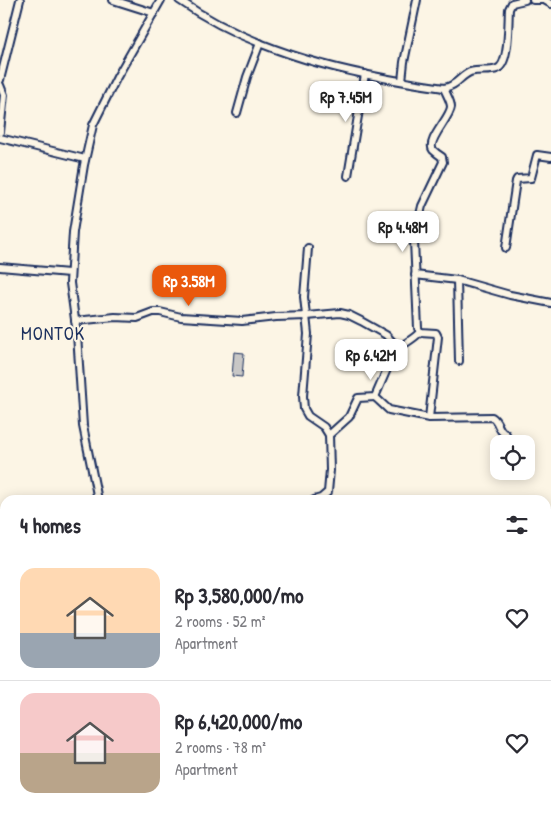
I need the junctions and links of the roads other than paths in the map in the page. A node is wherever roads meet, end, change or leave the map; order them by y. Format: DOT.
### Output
graph roads {
  1 [pos="20,0"];
  2 [pos="113,0"];
  3 [pos="161,0"];
  4 [pos="179,0"];
  5 [pos="417,0"];
  6 [pos="525,0"];
  7 [pos="532,0"];
  8 [pos="551,4"];
  9 [pos="154,13"];
  10 [pos="260,43"];
  11 [pos="365,74"];
  12 [pos="0,80"];
  13 [pos="402,81"];
  14 [pos="0,85"];
  15 [pos="444,88"];
  16 [pos="236,113"];
  17 [pos="0,132"];
  18 [pos="0,138"];
  19 [pos="551,157"];
  20 [pos="85,159"];
  21 [pos="348,176"];
  22 [pos="308,248"];
  23 [pos="506,248"];
  24 [pos="0,267"];
  25 [pos="70,273"];
  26 [pos="415,276"];
  27 [pos="457,280"];
  28 [pos="551,303"];
  29 [pos="307,316"];
  30 [pos="75,322"];
  31 [pos="420,332"];
  32 [pos="398,348"];
  33 [pos="459,361"];
  34 [pos="375,397"];
  35 [pos="429,418"];
  36 [pos="329,435"];
  37 [pos="506,435"];
  38 [pos="97,495"];
  39 [pos="326,495"];
  1 -- 12 [label="street"];
  2 -- 9 [label="street"];
  3 -- 9 [label="street"];
  4 -- 10 [label="street"];
  5 -- 13 [label="street"];
  6 -- 15 [label="street"];
  7 -- 8 [label="street"];
  9 -- 20 [label="street"];
  10 -- 11 [label="street"];
  10 -- 16 [label="street"];
  11 -- 13 [label="street"];
  11 -- 21 [label="street"];
  13 -- 15 [label="street"];
  14 -- 17 [label="street"];
  15 -- 26 [label="street"];
  18 -- 20 [label="street"];
  19 -- 23 [label="street"];
  20 -- 25 [label="street"];
  22 -- 29 [label="street"];
  24 -- 25 [label="street"];
  25 -- 30 [label="street"];
  26 -- 27 [label="street"];
  26 -- 31 [label="street"];
  27 -- 28 [label="street"];
  27 -- 33 [label="street"];
  29 -- 30 [label="street"];
  29 -- 32 [label="street"];
  29 -- 36 [label="street"];
  30 -- 38 [label="street"];
  31 -- 32 [label="street"];
  31 -- 35 [label="street"];
  32 -- 34 [label="street"];
  34 -- 35 [label="street"];
  34 -- 36 [label="street"];
  35 -- 37 [label="street"];
  36 -- 39 [label="street"];
}
